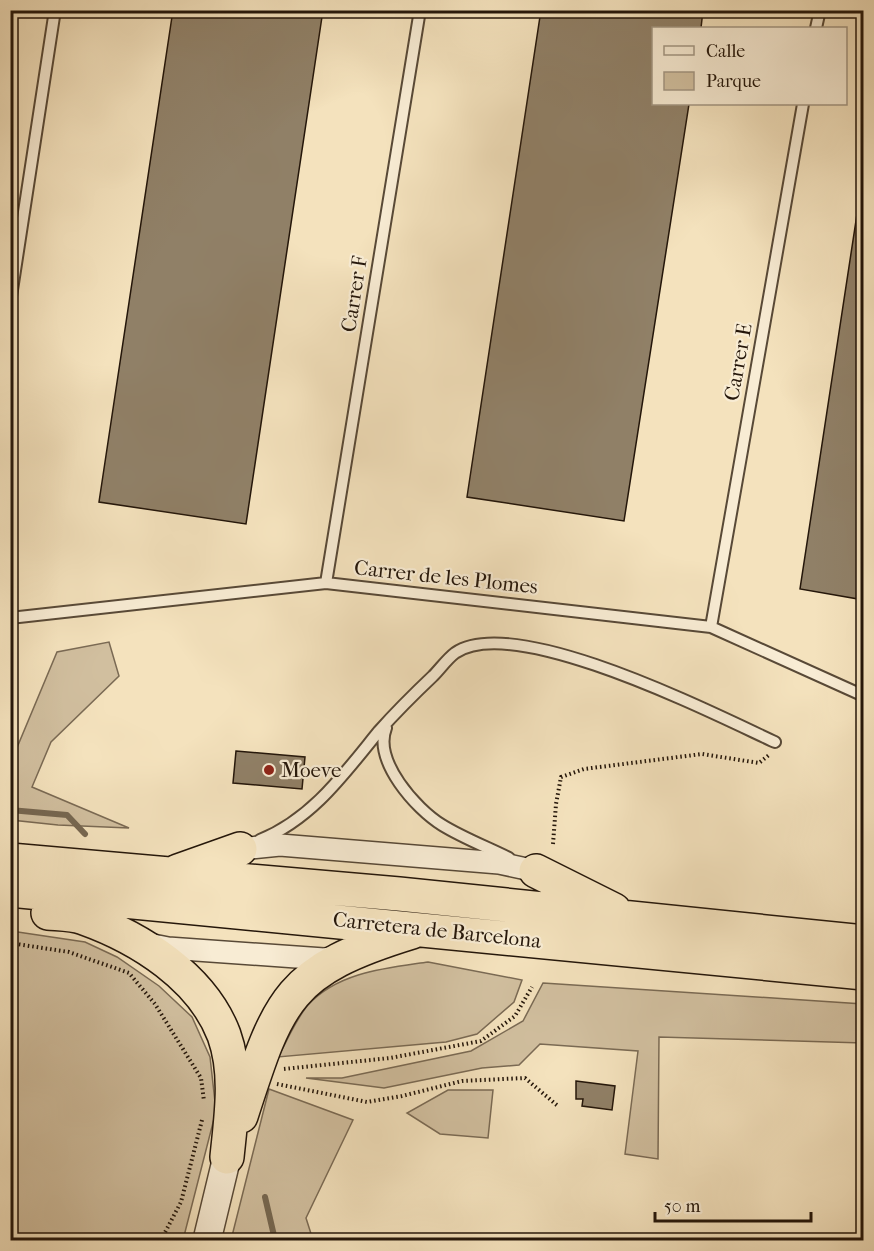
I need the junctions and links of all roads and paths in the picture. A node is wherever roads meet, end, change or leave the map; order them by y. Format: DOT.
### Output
graph roads {
  1 [pos="55,10"];
  2 [pos="420,10"];
  3 [pos="820,10"];
  4 [pos="816,27"];
  5 [pos="803,105"];
  6 [pos="10,303"];
  7 [pos="326,583"];
  8 [pos="10,618"];
  9 [pos="711,627"];
  10 [pos="864,696"];
  11 [pos="390,719"];
  12 [pos="776,742"];
  13 [pos="553,844"];
  14 [pos="240,849"];
  15 [pos="10,860"];
  16 [pos="536,871"];
  17 [pos="165,875"];
  18 [pos="10,890"];
  19 [pos="10,909"];
  20 [pos="631,919"];
  21 [pos="422,929"];
  22 [pos="135,941"];
  23 [pos="864,942"];
  24 [pos="10,943"];
  25 [pos="346,955"];
  26 [pos="864,973"];
  27 [pos="532,987"];
  28 [pos="260,1080"];
  29 [pos="559,1107"];
  30 [pos="227,1157"];
  31 [pos="161,1240"];
  32 [pos="207,1240"];
  1 -- 6 [label="lane"];
  2 -- 7 [label="lane, Carrer F"];
  3 -- 4 [label="lane"];
  5 -- 9 [label="lane, Carrer E"];
  7 -- 8 [label="lane, Carrer de les Plomes"];
  7 -- 9 [label="lane, Carrer de les Plomes"];
  9 -- 10 [label="lane, Carrer de les Plomes"];
  11 -- 12 [label="lane"];
  11 -- 14 [label="lane"];
  11 -- 16 [label="lane"];
  12 -- 13 [label="path"];
  14 -- 16 [label="street"];
  14 -- 17 [label="highway"];
  15 -- 17 [label="highway, Carretera de Barcelona"];
  16 -- 20 [label="highway"];
  17 -- 20 [label="highway, Carretera de Barcelona"];
  18 -- 21 [label="highway, Carretera de Barcelona"];
  19 -- 22 [label="highway"];
  20 -- 23 [label="highway, Carretera de Barcelona"];
  21 -- 25 [label="highway"];
  21 -- 26 [label="highway, Carretera de Barcelona"];
  22 -- 25 [label="street"];
  22 -- 30 [label="highway"];
  24 -- 31 [label="path"];
  25 -- 28 [label="highway"];
  27 -- 28 [label="path"];
  28 -- 29 [label="path"];
  28 -- 30 [label="highway"];
  30 -- 32 [label="street"];
}
